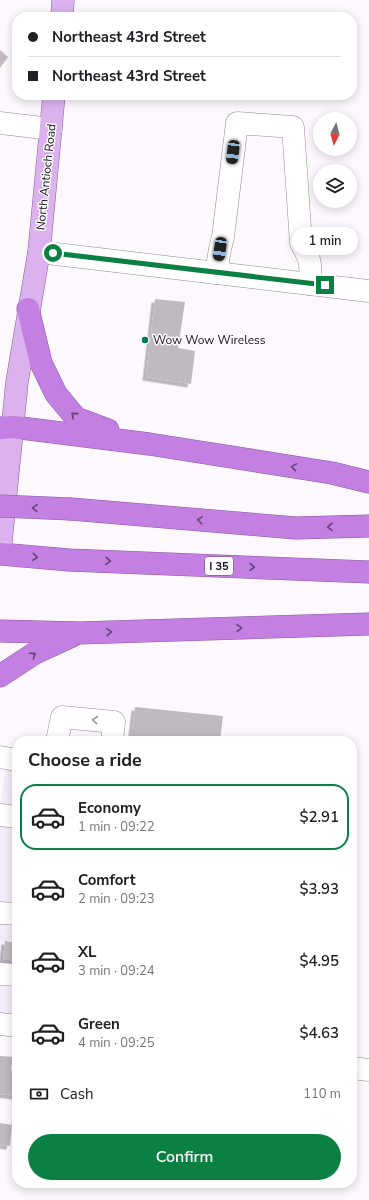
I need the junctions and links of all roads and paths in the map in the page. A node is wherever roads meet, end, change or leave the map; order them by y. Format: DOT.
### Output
graph roads {
  1 [pos="54,100"];
  2 [pos="0,123"];
  3 [pos="51,129"];
  4 [pos="39,252"];
  5 [pos="216,272"];
  6 [pos="310,284"];
  7 [pos="369,291"];
  8 [pos="28,309"];
  9 [pos="22,354"];
  10 [pos="0,390"];
  11 [pos="7,428"];
  12 [pos="149,444"];
  13 [pos="369,482"];
  14 [pos="0,506"];
  15 [pos="369,526"];
  16 [pos="0,553"];
  17 [pos="369,572"];
  18 [pos="369,624"];
  19 [pos="0,631"];
  20 [pos="79,633"];
  21 [pos="0,676"];
  22 [pos="58,736"];
  23 [pos="113,736"];
  24 [pos="0,757"];
  25 [pos="12,759"];
  26 [pos="0,816"];
  27 [pos="12,817"];
  28 [pos="0,912"];
  29 [pos="12,913"];
  30 [pos="0,974"];
  31 [pos="12,975"];
  32 [pos="0,1024"];
  33 [pos="12,1025"];
  34 [pos="357,1069"];
  35 [pos="369,1070"];
  1 -- 3 [label="main road, North Antioch Road"];
  2 -- 3 [label="street"];
  3 -- 4 [label="main road, North Antioch Road"];
  4 -- 5 [label="street"];
  4 -- 8 [label="main road, North Antioch Road"];
  5 -- 6 [label="street"];
  5 -- 6 [label="street"];
  6 -- 7 [label="street"];
  8 -- 9 [label="main road, North Antioch Road"];
  12 -- 8 [label="highway, one-way"];
  9 -- 10 [label="main road, North Antioch Road"];
  9 -- 11 [label="main road, North Antioch Road"];
  11 -- 12 [label="highway"];
  11 -- 16 [label="main road, North Antioch Road"];
  13 -- 12 [label="highway, one-way"];
  15 -- 14 [label="highway, one-way, bridge"];
  16 -- 17 [label="highway, I 35, one-way"];
  20 -- 18 [label="highway, one-way"];
  19 -- 20 [label="highway"];
  21 -- 20 [label="highway, one-way"];
  23 -- 22 [label="street, one-way"];
  24 -- 25 [label="street"];
  26 -- 27 [label="street"];
  28 -- 29 [label="street"];
  30 -- 31 [label="street"];
  32 -- 33 [label="street"];
  34 -- 35 [label="street"];
}
